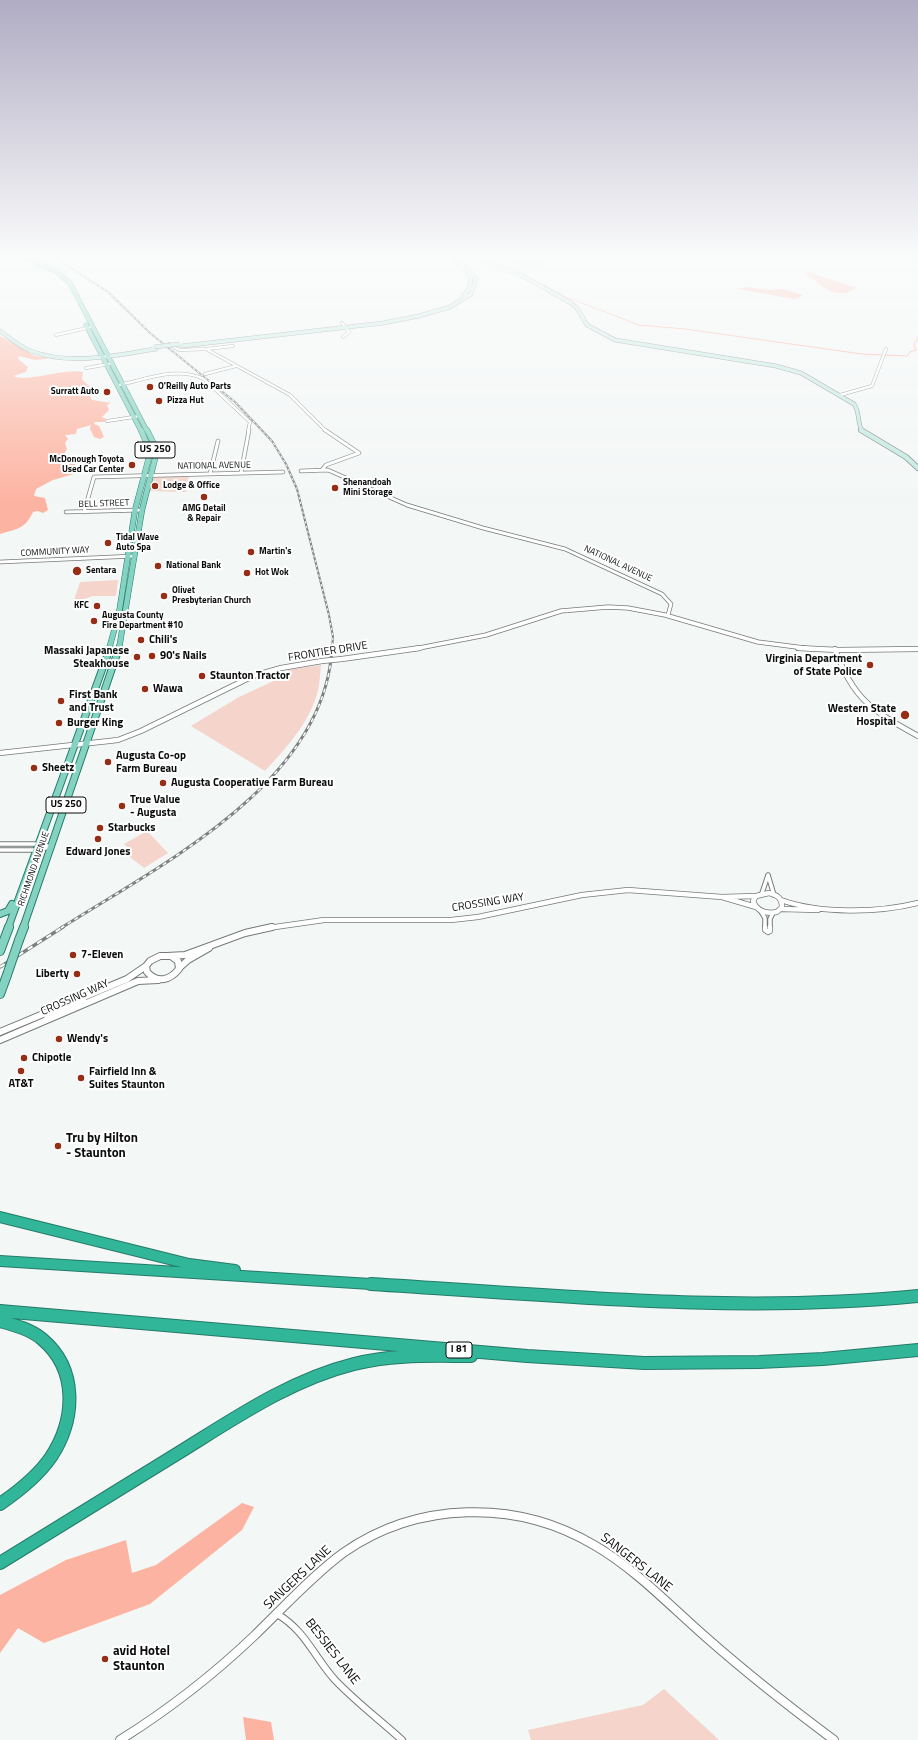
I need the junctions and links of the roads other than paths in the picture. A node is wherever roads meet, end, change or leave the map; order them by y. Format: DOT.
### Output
graph roads {
  1 [pos="14,340"];
  2 [pos="21,340"];
  3 [pos="97,340"];
  4 [pos="220,340"];
  5 [pos="618,340"];
  6 [pos="169,344"];
  7 [pos="233,346"];
  8 [pos="206,349"];
  9 [pos="886,349"];
  10 [pos="105,354"];
  11 [pos="110,364"];
  12 [pos="236,366"];
  13 [pos="86,368"];
  14 [pos="205,374"];
  15 [pos="121,385"];
  16 [pos="840,395"];
  17 [pos="140,416"];
  18 [pos="134,417"];
  19 [pos="107,421"];
  20 [pos="218,441"];
  21 [pos="918,468"];
  22 [pos="322,470"];
  23 [pos="301,471"];
  24 [pos="283,472"];
  25 [pos="241,473"];
  26 [pos="145,474"];
  27 [pos="210,474"];
  28 [pos="151,475"];
  29 [pos="135,510"];
  30 [pos="142,510"];
  31 [pos="66,512"];
  32 [pos="84,512"];
  33 [pos="128,555"];
  34 [pos="135,556"];
  35 [pos="0,562"];
  36 [pos="668,615"];
  37 [pos="835,650"];
  38 [pos="918,650"];
  39 [pos="918,736"];
  40 [pos="88,744"];
  41 [pos="74,745"];
  42 [pos="0,753"];
  43 [pos="0,844"];
  44 [pos="37,847"];
  45 [pos="52,847"];
  46 [pos="0,850"];
  47 [pos="24,882"];
  48 [pos="762,893"];
  49 [pos="774,895"];
  50 [pos="756,896"];
  51 [pos="722,897"];
  52 [pos="781,900"];
  53 [pos="918,903"];
  54 [pos="758,909"];
  55 [pos="781,909"];
  56 [pos="823,909"];
  57 [pos="773,913"];
  58 [pos="9,925"];
  59 [pos="211,946"];
  60 [pos="0,951"];
  61 [pos="167,956"];
  62 [pos="146,966"];
  63 [pos="179,969"];
  64 [pos="158,980"];
  65 [pos="108,987"];
  66 [pos="0,994"];
  67 [pos="85,996"];
  68 [pos="89,1002"];
  69 [pos="43,1022"];
  70 [pos="0,1032"];
  71 [pos="0,1040"];
  72 [pos="0,1217"];
  73 [pos="0,1261"];
  74 [pos="295,1279"];
  75 [pos="918,1296"];
  76 [pos="0,1311"];
  77 [pos="0,1321"];
  78 [pos="918,1350"];
  79 [pos="527,1356"];
  80 [pos="0,1504"];
  81 [pos="0,1563"];
  82 [pos="277,1614"];
  83 [pos="120,1740"];
  84 [pos="402,1740"];
  85 [pos="834,1740"];
  1 -- 10 [label="main road"];
  2 -- 10 [label="main road"];
  3 -- 10 [label="main road, RICHMOND AVENUE / US 250"];
  4 -- 10 [label="main road, bridge"];
  5 -- 16 [label="main road"];
  6 -- 8 [label="street"];
  7 -- 8 [label="street"];
  8 -- 12 [label="street"];
  9 -- 16 [label="street"];
  10 -- 11 [label="main road, RICHMOND AVENUE / US 250"];
  11 -- 13 [label="street"];
  11 -- 15 [label="main road, RICHMOND AVENUE / US 250"];
  12 -- 14 [label="street"];
  12 -- 22 [label="street"];
  15 -- 17 [label="main road, RICHMOND AVENUE / US 250"];
  15 -- 18 [label="main road, RICHMOND AVENUE / US 250"];
  15 -- 25 [label="street"];
  16 -- 21 [label="main road"];
  17 -- 18 [label="street"];
  17 -- 28 [label="main road, RICHMOND AVENUE / US 250"];
  18 -- 19 [label="street"];
  18 -- 26 [label="main road, RICHMOND AVENUE / US 250"];
  20 -- 27 [label="street"];
  22 -- 23 [label="street, NATIONAL AVENUE"];
  22 -- 36 [label="street, NATIONAL AVENUE"];
  24 -- 25 [label="street, NATIONAL AVENUE"];
  25 -- 27 [label="street, NATIONAL AVENUE"];
  26 -- 28 [label="street, NATIONAL AVENUE"];
  26 -- 29 [label="main road, RICHMOND AVENUE / US 250"];
  26 -- 32 [label="street, NATIONAL AVENUE"];
  27 -- 28 [label="street, NATIONAL AVENUE"];
  28 -- 30 [label="main road, RICHMOND AVENUE / US 250"];
  29 -- 30 [label="street, BELL STREET"];
  29 -- 32 [label="street, BELL STREET"];
  29 -- 33 [label="main road, RICHMOND AVENUE / US 250"];
  30 -- 34 [label="main road, RICHMOND AVENUE / US 250"];
  31 -- 32 [label="street, BELL STREET"];
  33 -- 34 [label="street, COMMUNITY WAY"];
  33 -- 35 [label="street, COMMUNITY WAY"];
  33 -- 41 [label="main road, RICHMOND AVENUE / US 250"];
  34 -- 40 [label="main road, RICHMOND AVENUE / US 250"];
  36 -- 37 [label="street"];
  36 -- 40 [label="street, FRONTIER DRIVE, bridge"];
  37 -- 38 [label="street"];
  37 -- 39 [label="street"];
  40 -- 41 [label="street, FRONTIER DRIVE"];
  40 -- 45 [label="main road, RICHMOND AVENUE / US 250"];
  41 -- 42 [label="street, FRONTIER DRIVE"];
  41 -- 44 [label="main road, RICHMOND AVENUE / US 250"];
  43 -- 44 [label="street"];
  44 -- 45 [label="street"];
  44 -- 46 [label="street"];
  44 -- 47 [label="main road, RICHMOND AVENUE / US 250"];
  45 -- 66 [label="main road, RICHMOND AVENUE / US 250, bridge"];
  47 -- 58 [label="main road, RICHMOND AVENUE / US 250"];
  47 -- 58 [label="main road"];
  48 -- 49 [label="street"];
  48 -- 49 [label="street"];
  48 -- 50 [label="street"];
  49 -- 52 [label="street"];
  50 -- 51 [label="street, CROSSING WAY"];
  50 -- 54 [label="street"];
  51 -- 54 [label="street, CROSSING WAY"];
  51 -- 59 [label="street, CROSSING WAY"];
  52 -- 55 [label="street"];
  52 -- 56 [label="street"];
  53 -- 56 [label="street"];
  54 -- 57 [label="street"];
  54 -- 57 [label="street"];
  55 -- 56 [label="street"];
  55 -- 57 [label="street"];
  58 -- 60 [label="main road, RICHMOND AVENUE / US 250"];
  59 -- 61 [label="street, CROSSING WAY"];
  59 -- 63 [label="street, CROSSING WAY"];
  61 -- 62 [label="street"];
  61 -- 63 [label="street"];
  62 -- 64 [label="street"];
  62 -- 65 [label="street, CROSSING WAY"];
  63 -- 64 [label="street"];
  64 -- 68 [label="street, CROSSING WAY"];
  65 -- 67 [label="street, CROSSING WAY"];
  65 -- 68 [label="street"];
  67 -- 69 [label="street"];
  67 -- 70 [label="street, CROSSING WAY"];
  68 -- 69 [label="street, CROSSING WAY"];
  69 -- 71 [label="street, CROSSING WAY"];
  72 -- 74 [label="highway"];
  73 -- 74 [label="highway"];
  74 -- 75 [label="highway"];
  76 -- 79 [label="highway, I 81"];
  77 -- 80 [label="highway"];
  78 -- 79 [label="highway, I 81"];
  79 -- 81 [label="highway"];
  82 -- 83 [label="street, SANGERS LANE"];
  82 -- 84 [label="street, BESSIES LANE"];
  82 -- 85 [label="street, SANGERS LANE"];
}
